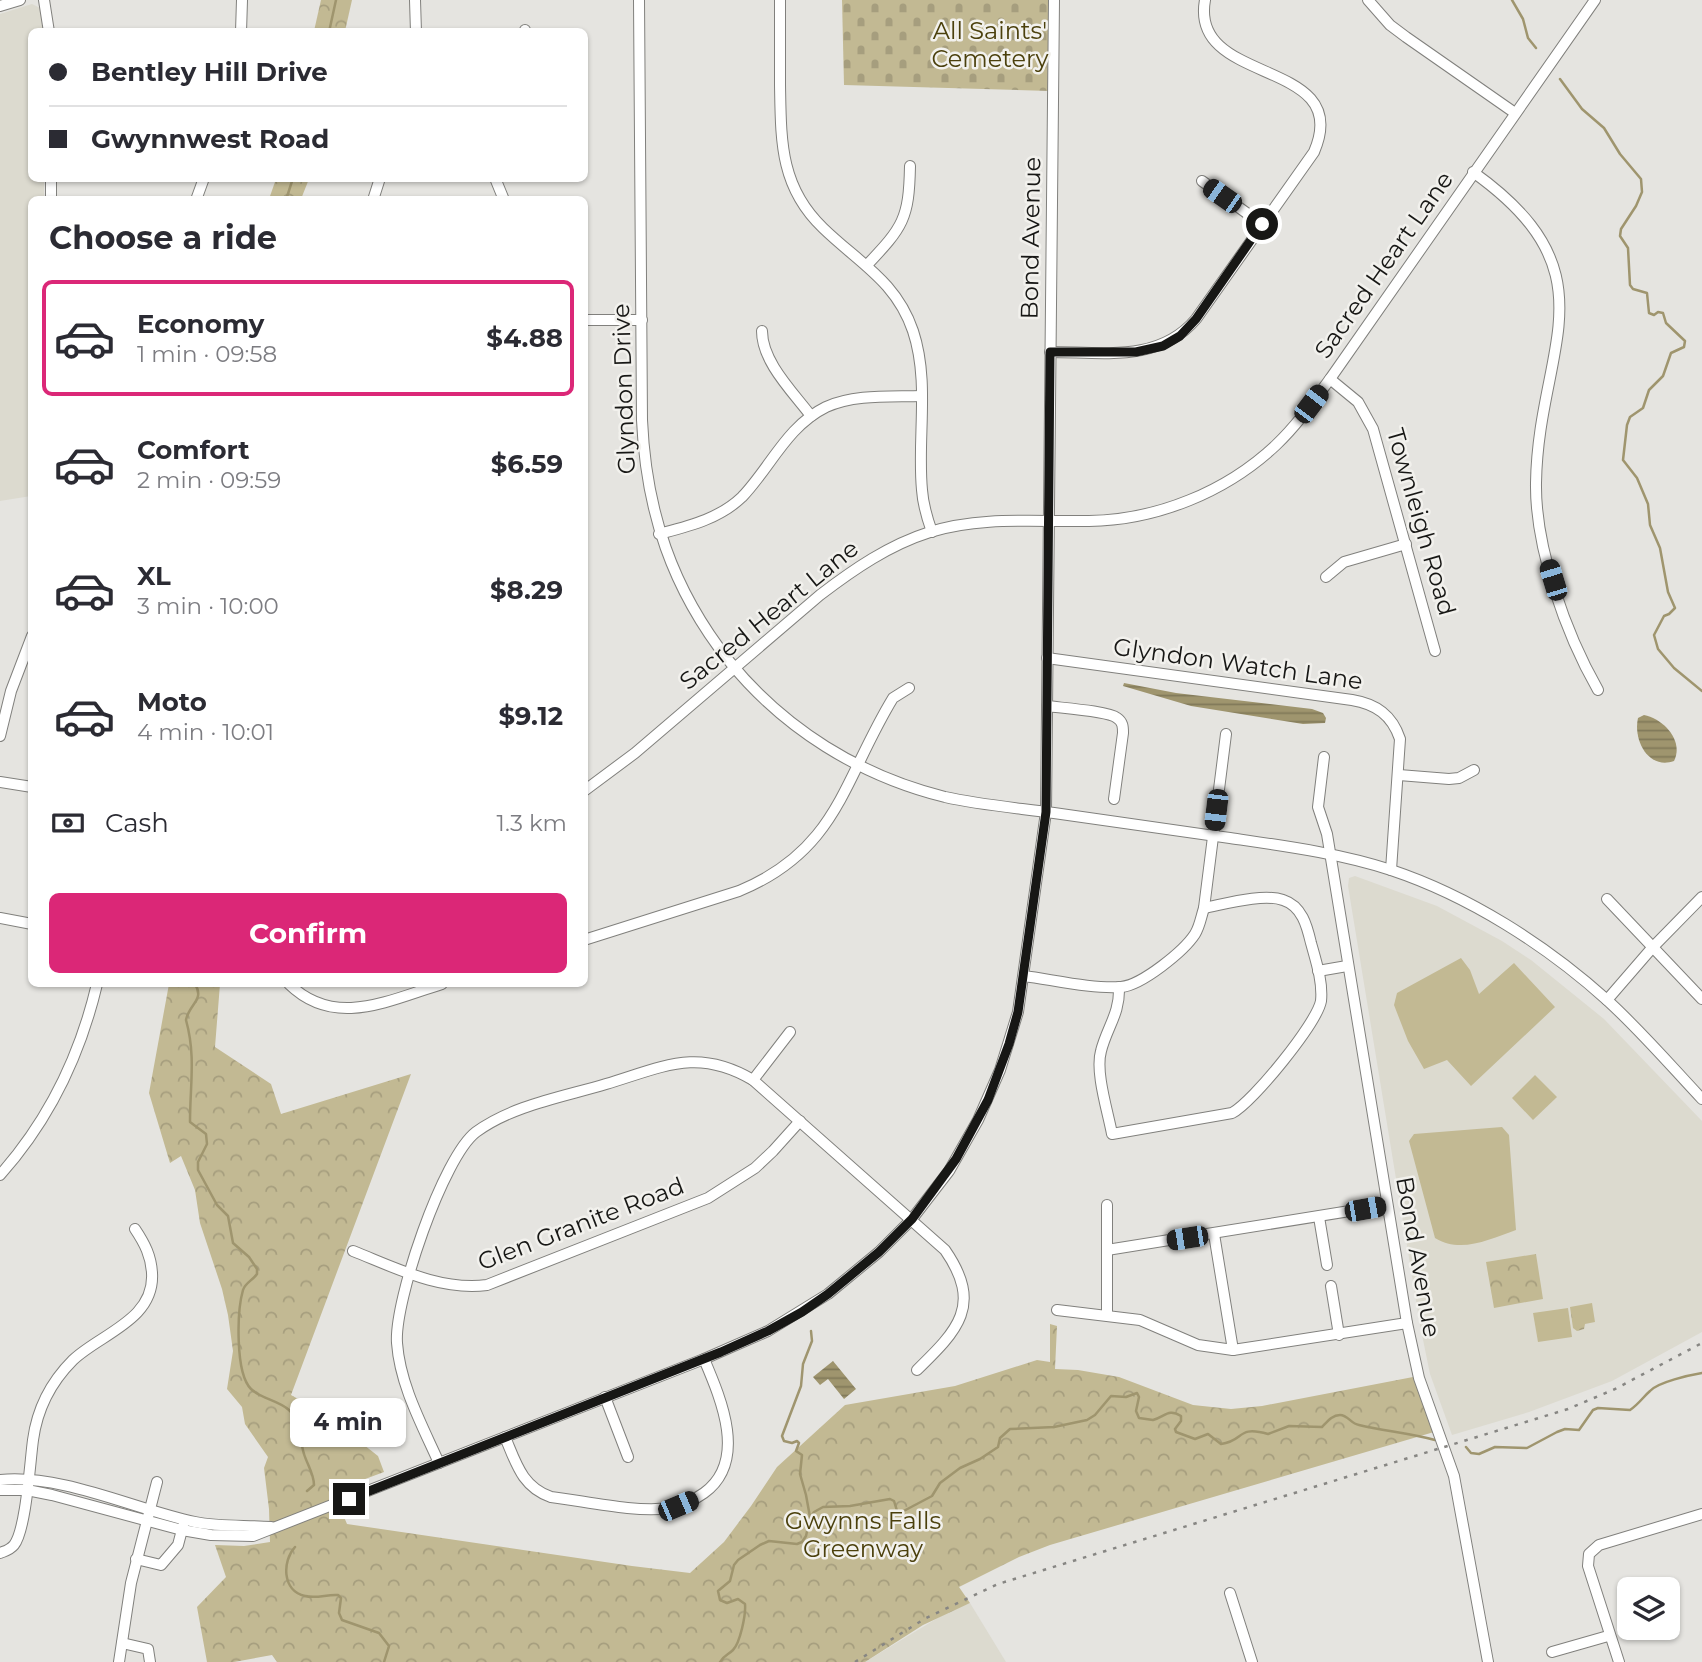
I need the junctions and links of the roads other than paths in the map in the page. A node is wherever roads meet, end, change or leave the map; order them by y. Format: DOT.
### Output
graph roads {
  1 [pos="20,0"];
  2 [pos="44,0"];
  3 [pos="242,0"];
  4 [pos="415,0"];
  5 [pos="639,0"];
  6 [pos="780,0"];
  7 [pos="1054,0"];
  8 [pos="1205,0"];
  9 [pos="1368,0"];
  10 [pos="1595,0"];
  11 [pos="0,6"];
  12 [pos="48,28"];
  13 [pos="242,28"];
  14 [pos="416,28"];
  15 [pos="1515,113"];
  16 [pos="910,166"];
  17 [pos="1473,173"];
  18 [pos="1202,181"];
  19 [pos="1262,224"];
  20 [pos="867,265"];
  21 [pos="588,320"];
  22 [pos="642,320"];
  23 [pos="762,331"];
  24 [pos="1050,352"];
  25 [pos="1330,379"];
  26 [pos="921,396"];
  27 [pos="811,416"];
  28 [pos="1048,521"];
  29 [pos="932,532"];
  30 [pos="660,534"];
  31 [pos="1406,544"];
  32 [pos="1326,577"];
  33 [pos="28,646"];
  34 [pos="1435,651"];
  35 [pos="1047,658"];
  36 [pos="734,667"];
  37 [pos="909,688"];
  38 [pos="1598,690"];
  39 [pos="1047,706"];
  40 [pos="1226,734"];
  41 [pos="0,736"];
  42 [pos="1324,757"];
  43 [pos="858,765"];
  44 [pos="1474,770"];
  45 [pos="1399,775"];
  46 [pos="0,782"];
  47 [pos="28,786"];
  48 [pos="588,788"];
  49 [pos="1114,799"];
  50 [pos="1046,812"];
  51 [pos="1213,835"];
  52 [pos="1329,853"];
  53 [pos="1391,870"];
  54 [pos="1702,897"];
  55 [pos="1607,900"];
  56 [pos="1203,908"];
  57 [pos="0,918"];
  58 [pos="28,923"];
  59 [pos="588,939"];
  60 [pos="1652,948"];
  61 [pos="1347,966"];
  62 [pos="1318,971"];
  63 [pos="1024,976"];
  64 [pos="96,987"];
  65 [pos="293,987"];
  66 [pos="432,987"];
  67 [pos="1119,987"];
  68 [pos="1702,999"];
  69 [pos="1607,1000"];
  70 [pos="790,1032"];
  71 [pos="753,1080"];
  72 [pos="1702,1099"];
  73 [pos="800,1121"];
  74 [pos="0,1175"];
  75 [pos="1107,1205"];
  76 [pos="1387,1205"];
  77 [pos="1319,1217"];
  78 [pos="912,1219"];
  79 [pos="135,1229"];
  80 [pos="1214,1234"];
  81 [pos="1107,1250"];
  82 [pos="353,1251"];
  83 [pos="1327,1265"];
  84 [pos="409,1273"];
  85 [pos="1331,1286"];
  86 [pos="1057,1310"];
  87 [pos="1107,1315"];
  88 [pos="1407,1323"];
  89 [pos="1339,1335"];
  90 [pos="1233,1350"];
  91 [pos="704,1359"];
  92 [pos="917,1370"];
  93 [pos="605,1397"];
  94 [pos="505,1437"];
  95 [pos="628,1457"];
  96 [pos="439,1464"];
  97 [pos="0,1480"];
  98 [pos="157,1482"];
  99 [pos="28,1485"];
  100 [pos="0,1490"];
  101 [pos="1702,1514"];
  102 [pos="148,1515"];
  103 [pos="184,1525"];
  104 [pos="0,1553"];
  105 [pos="136,1559"];
  106 [pos="1230,1593"];
  107 [pos="1608,1636"];
  108 [pos="122,1643"];
  109 [pos="1552,1652"];
  110 [pos="119,1662"];
  111 [pos="150,1662"];
  112 [pos="1252,1662"];
  113 [pos="1488,1662"];
  114 [pos="1619,1662"];
  1 -- 11 [label="street"];
  2 -- 12 [label="street"];
  3 -- 13 [label="street"];
  4 -- 14 [label="street"];
  5 -- 22 [label="street, Glyndon Drive"];
  6 -- 20 [label="street"];
  7 -- 24 [label="street, Bond Avenue"];
  8 -- 19 [label="street"];
  9 -- 15 [label="street"];
  10 -- 15 [label="street, Sacred Heart Lane"];
  15 -- 17 [label="street, Sacred Heart Lane"];
  16 -- 20 [label="street"];
  17 -- 25 [label="street, Sacred Heart Lane"];
  17 -- 38 [label="street"];
  18 -- 19 [label="street"];
  19 -- 24 [label="street"];
  20 -- 26 [label="street"];
  21 -- 22 [label="street"];
  22 -- 30 [label="street, Glyndon Drive"];
  23 -- 27 [label="street"];
  24 -- 28 [label="street, Bond Avenue"];
  25 -- 28 [label="street, Sacred Heart Lane"];
  25 -- 31 [label="street, Townleigh Road"];
  26 -- 27 [label="street"];
  26 -- 29 [label="street"];
  27 -- 30 [label="street"];
  28 -- 29 [label="street, Sacred Heart Lane"];
  28 -- 35 [label="street, Bond Avenue"];
  29 -- 36 [label="street, Sacred Heart Lane"];
  30 -- 36 [label="street, Glyndon Drive"];
  31 -- 32 [label="street"];
  31 -- 34 [label="street, Townleigh Road"];
  33 -- 41 [label="street"];
  35 -- 39 [label="street, Bond Avenue"];
  35 -- 45 [label="street, Glyndon Watch Lane"];
  36 -- 43 [label="street, Glyndon Drive"];
  36 -- 48 [label="street, Sacred Heart Lane"];
  37 -- 43 [label="street"];
  39 -- 49 [label="street"];
  39 -- 50 [label="street, Bond Avenue"];
  40 -- 51 [label="street"];
  42 -- 52 [label="street, Bond Avenue"];
  43 -- 50 [label="street, Glyndon Drive"];
  43 -- 59 [label="street"];
  44 -- 45 [label="street"];
  45 -- 53 [label="street, Glyndon Watch Lane"];
  46 -- 47 [label="street"];
  50 -- 51 [label="street, Glyndon Drive"];
  50 -- 63 [label="street, Bond Avenue"];
  51 -- 52 [label="street, Glyndon Drive"];
  51 -- 56 [label="street"];
  52 -- 53 [label="street, Glyndon Drive"];
  52 -- 61 [label="street, Bond Avenue"];
  53 -- 69 [label="street, Glyndon Drive"];
  54 -- 60 [label="street"];
  55 -- 60 [label="street"];
  56 -- 62 [label="street"];
  56 -- 67 [label="street"];
  57 -- 58 [label="street"];
  60 -- 68 [label="street"];
  60 -- 69 [label="street"];
  61 -- 62 [label="street"];
  61 -- 76 [label="street, Bond Avenue"];
  62 -- 67 [label="street"];
  63 -- 67 [label="street"];
  63 -- 78 [label="street, Bond Avenue"];
  64 -- 74 [label="street"];
  65 -- 66 [label="street"];
  69 -- 72 [label="street, Glyndon Drive"];
  70 -- 71 [label="street"];
  71 -- 73 [label="street"];
  71 -- 84 [label="street"];
  73 -- 78 [label="street"];
  73 -- 84 [label="street, Glen Granite Road"];
  75 -- 81 [label="street"];
  76 -- 77 [label="street"];
  76 -- 88 [label="street, Bond Avenue"];
  77 -- 80 [label="street"];
  77 -- 83 [label="street"];
  78 -- 91 [label="street, Bond Avenue"];
  78 -- 92 [label="street"];
  79 -- 99 [label="street"];
  80 -- 81 [label="street"];
  80 -- 90 [label="street"];
  81 -- 87 [label="street"];
  82 -- 84 [label="street, Glen Granite Road"];
  84 -- 96 [label="street"];
  85 -- 89 [label="street"];
  86 -- 87 [label="street"];
  87 -- 90 [label="street"];
  88 -- 89 [label="street"];
  88 -- 113 [label="street, Bond Avenue"];
  89 -- 90 [label="street"];
  91 -- 93 [label="street, Bond Avenue"];
  91 -- 94 [label="street"];
  93 -- 94 [label="street, Bond Avenue"];
  93 -- 95 [label="street"];
  94 -- 96 [label="street, Bond Avenue"];
  96 -- 103 [label="street, Bond Avenue"];
  97 -- 99 [label="street"];
  98 -- 102 [label="street"];
  99 -- 100 [label="street"];
  99 -- 102 [label="street"];
  99 -- 104 [label="street"];
  101 -- 107 [label="street"];
  102 -- 103 [label="street"];
  102 -- 105 [label="street"];
  103 -- 105 [label="street"];
  105 -- 108 [label="street"];
  106 -- 112 [label="street"];
  107 -- 109 [label="street"];
  107 -- 114 [label="street"];
  108 -- 110 [label="street"];
  108 -- 111 [label="street"];
}
